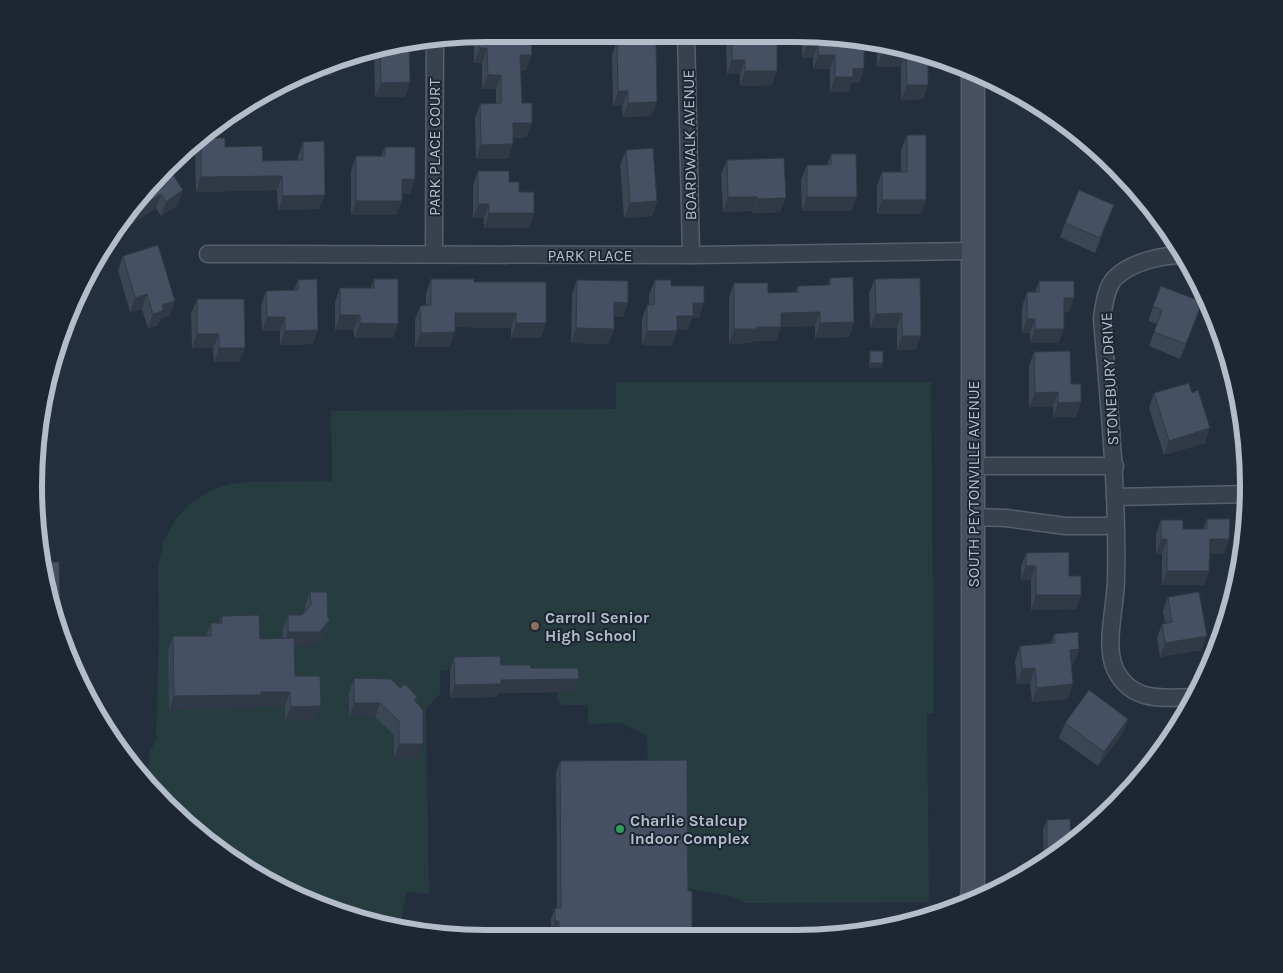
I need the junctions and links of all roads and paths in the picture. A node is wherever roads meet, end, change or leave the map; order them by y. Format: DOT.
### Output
graph roads {
  1 [pos="686,42"];
  2 [pos="435,45"];
  3 [pos="973,79"];
  4 [pos="972,251"];
  5 [pos="208,254"];
  6 [pos="434,254"];
  7 [pos="691,255"];
  8 [pos="1176,256"];
  9 [pos="973,466"];
  10 [pos="1115,466"];
  11 [pos="1240,494"];
  12 [pos="1115,497"];
  13 [pos="973,518"];
  14 [pos="1115,526"];
  15 [pos="1187,697"];
  16 [pos="973,894"];
  1 -- 7 [label="street, BOARDWALK AVENUE"];
  2 -- 6 [label="street, PARK PLACE COURT"];
  3 -- 4 [label="street, SOUTH PEYTONVILLE AVENUE"];
  4 -- 7 [label="street, PARK PLACE"];
  4 -- 9 [label="street, SOUTH PEYTONVILLE AVENUE"];
  5 -- 6 [label="street, PARK PLACE"];
  6 -- 7 [label="street, PARK PLACE"];
  8 -- 10 [label="street, STONEBURY DRIVE"];
  9 -- 10 [label="street, STONEBURY DRIVE"];
  9 -- 13 [label="street, SOUTH PEYTONVILLE AVENUE"];
  10 -- 12 [label="street, STONEBURY DRIVE"];
  11 -- 12 [label="street"];
  12 -- 14 [label="street, STONEBURY DRIVE"];
  13 -- 14 [label="street"];
  13 -- 16 [label="street, SOUTH PEYTONVILLE AVENUE"];
  14 -- 15 [label="street, STONEBURY DRIVE"];
}
